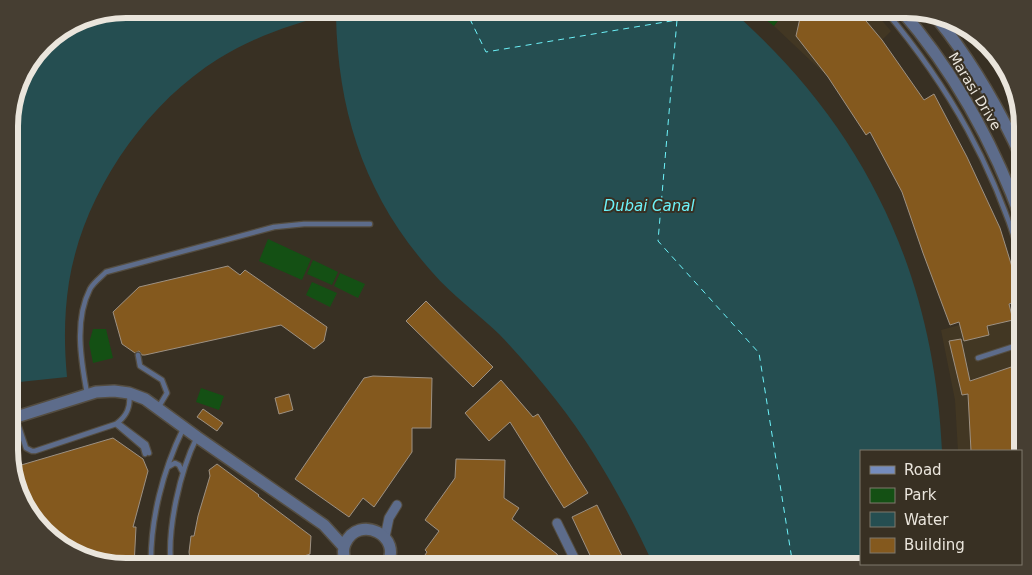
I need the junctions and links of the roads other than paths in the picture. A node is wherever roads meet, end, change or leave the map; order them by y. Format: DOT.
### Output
graph roads {
  1 [pos="891,18"];
  2 [pos="907,18"];
  3 [pos="950,27"];
  4 [pos="1014,144"];
  5 [pos="1014,199"];
  6 [pos="1014,205"];
  7 [pos="1004,208"];
  8 [pos="370,224"];
  9 [pos="1014,238"];
  10 [pos="1014,346"];
  11 [pos="138,355"];
  12 [pos="978,358"];
  13 [pos="129,393"];
  14 [pos="88,394"];
  15 [pos="145,399"];
  16 [pos="158,408"];
  17 [pos="128,410"];
  18 [pos="18,416"];
  19 [pos="117,424"];
  20 [pos="184,428"];
  21 [pos="18,429"];
  22 [pos="197,437"];
  23 [pos="147,453"];
  24 [pos="168,467"];
  25 [pos="182,473"];
  26 [pos="397,505"];
  27 [pos="557,522"];
  28 [pos="324,525"];
  29 [pos="352,534"];
  30 [pos="380,534"];
  31 [pos="344,547"];
  32 [pos="574,557"];
  33 [pos="151,558"];
  34 [pos="170,558"];
  35 [pos="344,558"];
  36 [pos="390,558"];
  1 -- 7 [label="lane"];
  2 -- 5 [label="street, Marasi Drive"];
  3 -- 4 [label="street, Marasi Drive"];
  6 -- 7 [label="street"];
  7 -- 9 [label="lane"];
  8 -- 14 [label="lane"];
  10 -- 12 [label="lane"];
  11 -- 16 [label="lane"];
  13 -- 14 [label="street"];
  13 -- 15 [label="street"];
  13 -- 17 [label="lane"];
  14 -- 18 [label="street"];
  15 -- 16 [label="street"];
  15 -- 17 [label="lane"];
  16 -- 20 [label="street"];
  17 -- 19 [label="lane"];
  19 -- 21 [label="lane"];
  19 -- 23 [label="lane"];
  20 -- 22 [label="street"];
  20 -- 24 [label="lane"];
  22 -- 25 [label="lane"];
  22 -- 28 [label="street"];
  24 -- 25 [label="lane"];
  24 -- 33 [label="lane"];
  25 -- 34 [label="lane"];
  26 -- 30 [label="street"];
  27 -- 32 [label="street"];
  28 -- 29 [label="street"];
  28 -- 31 [label="street"];
  29 -- 30 [label="street"];
  29 -- 31 [label="street"];
  30 -- 36 [label="street"];
  31 -- 35 [label="street"];
}
